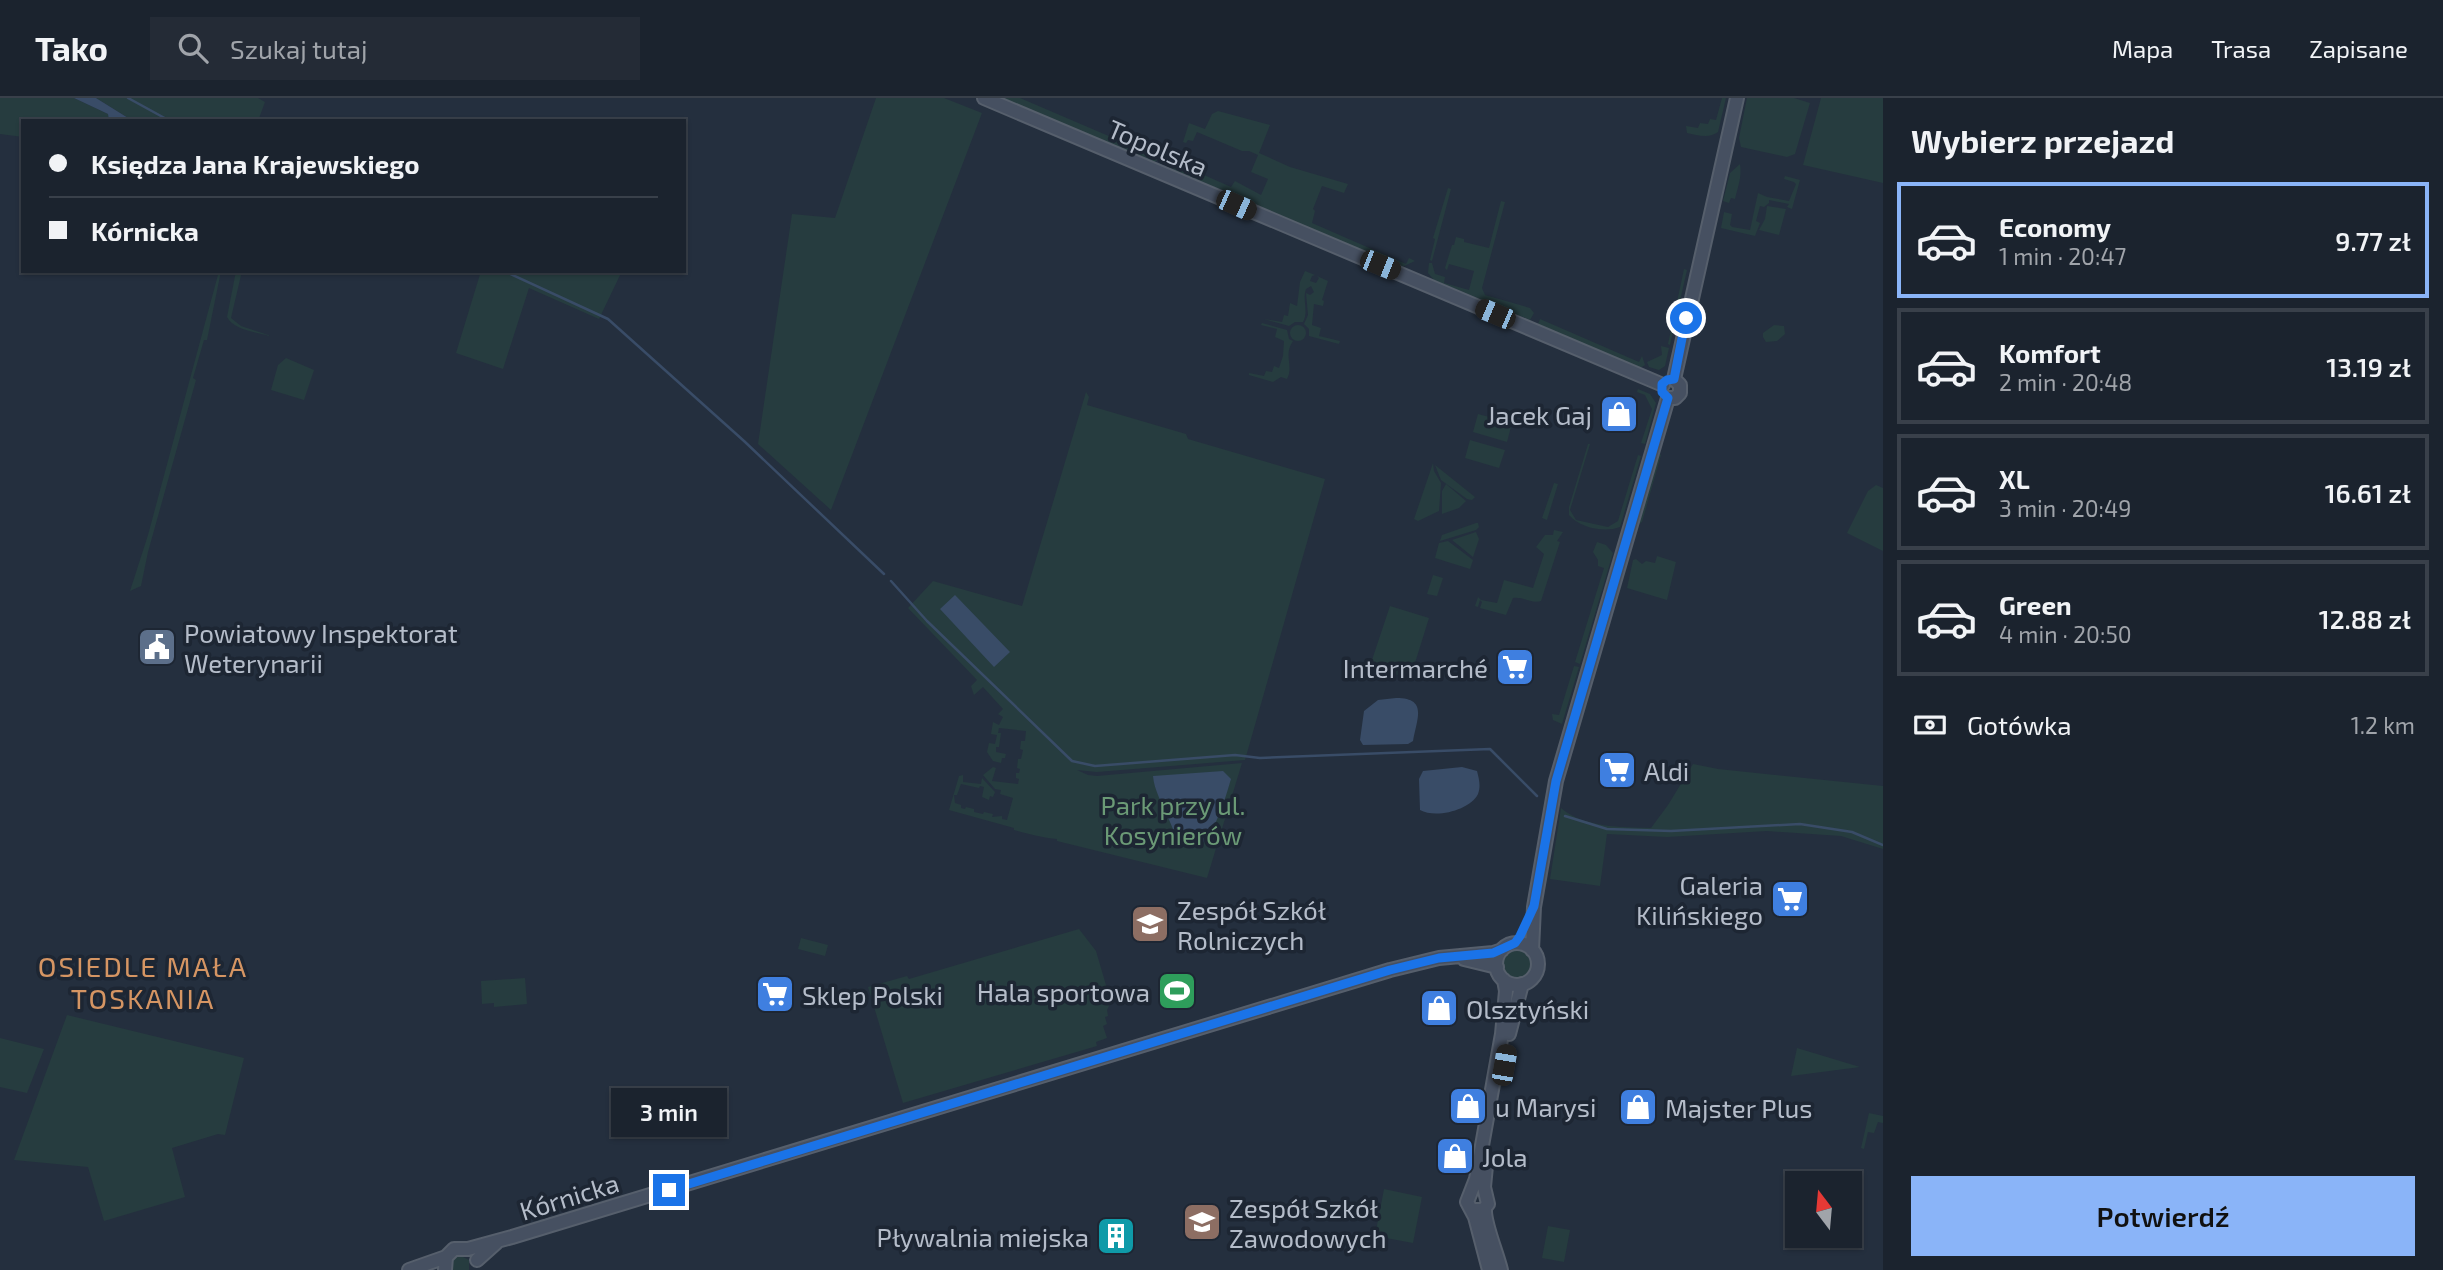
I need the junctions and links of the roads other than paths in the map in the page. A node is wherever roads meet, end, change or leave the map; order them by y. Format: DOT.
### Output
graph roads {
  1 [pos="984,98"];
  2 [pos="1737,98"];
  3 [pos="1668,382"];
  4 [pos="1534,906"];
  5 [pos="1515,943"];
  6 [pos="1502,950"];
  7 [pos="1532,950"];
  8 [pos="1457,957"];
  9 [pos="1497,967"];
  10 [pos="1504,980"];
  11 [pos="1522,984"];
  12 [pos="1471,1192"];
  13 [pos="1485,1194"];
  14 [pos="1478,1209"];
  15 [pos="499,1241"];
  16 [pos="468,1249"];
  17 [pos="445,1263"];
  18 [pos="477,1265"];
  19 [pos="409,1270"];
  20 [pos="1489,1270"];
  21 [pos="1502,1270"];
  1 -- 3 [label="street, Topolska"];
  2 -- 3 [label="street"];
  3 -- 4 [label="street"];
  4 -- 5 [label="street"];
  4 -- 7 [label="street"];
  5 -- 6 [label="street"];
  5 -- 7 [label="street"];
  6 -- 8 [label="street, Kórnicka"];
  6 -- 9 [label="street"];
  7 -- 11 [label="street"];
  8 -- 9 [label="street, Kórnicka"];
  8 -- 15 [label="street, Kórnicka"];
  9 -- 10 [label="street"];
  10 -- 11 [label="street"];
  10 -- 12 [label="street"];
  11 -- 13 [label="street"];
  12 -- 13 [label="street"];
  12 -- 14 [label="street"];
  13 -- 14 [label="street"];
  14 -- 20 [label="street"];
  14 -- 21 [label="street"];
  15 -- 16 [label="street, Kórnicka"];
  15 -- 18 [label="street, Kórnicka"];
  16 -- 17 [label="street, Kórnicka"];
  16 -- 18 [label="street"];
  17 -- 19 [label="street"];
}
